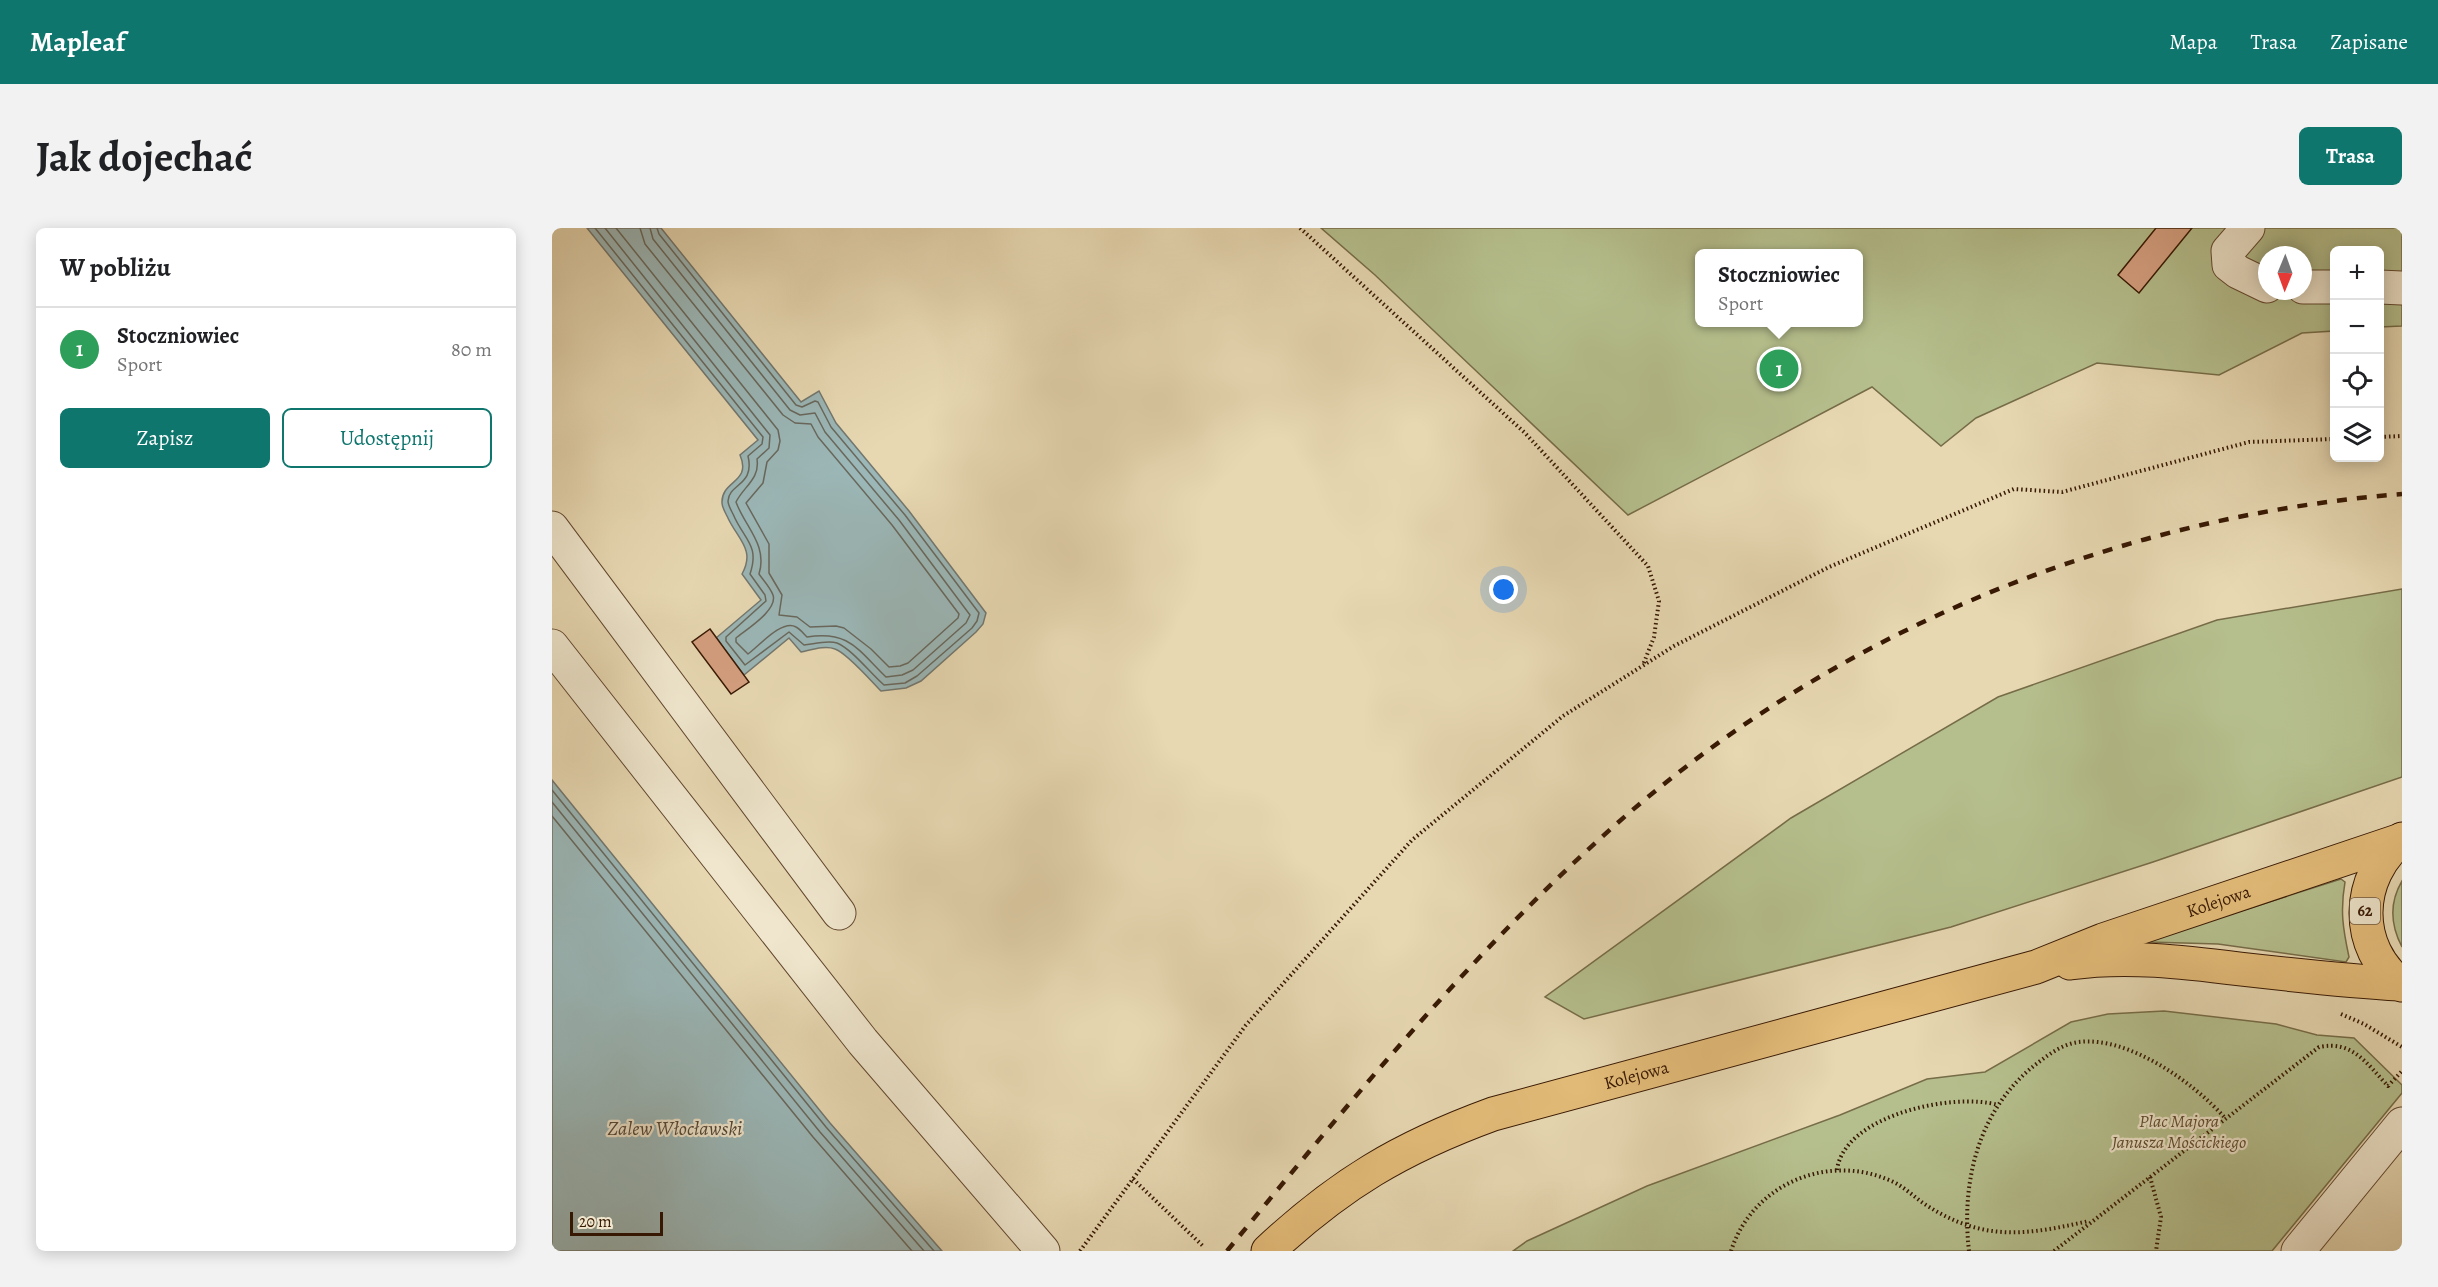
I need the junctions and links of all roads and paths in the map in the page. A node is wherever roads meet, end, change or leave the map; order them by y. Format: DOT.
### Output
graph roads {
  1 [pos="1300,228"];
  2 [pos="2248,228"];
  3 [pos="2258,282"];
  4 [pos="2312,287"];
  5 [pos="2330,287"];
  6 [pos="2384,287"];
  7 [pos="2402,288"];
  8 [pos="2402,436"];
  9 [pos="2384,437"];
  10 [pos="2330,439"];
  11 [pos="552,528"];
  12 [pos="552,646"];
  13 [pos="1642,666"];
  14 [pos="2402,840"];
  15 [pos="838,913"];
  16 [pos="2036,967"];
  17 [pos="2401,984"];
  18 [pos="2338,1013"];
  19 [pos="2402,1047"];
  20 [pos="2402,1071"];
  21 [pos="1998,1105"];
  22 [pos="2226,1118"];
  23 [pos="2402,1124"];
  24 [pos="1838,1170"];
  25 [pos="2150,1177"];
  26 [pos="1133,1179"];
  27 [pos="2092,1221"];
  28 [pos="1967,1225"];
  29 [pos="1204,1247"];
  30 [pos="1043,1251"];
  31 [pos="1080,1251"];
  32 [pos="1268,1251"];
  33 [pos="1731,1251"];
  34 [pos="1969,1251"];
  35 [pos="2054,1251"];
  36 [pos="2156,1251"];
  37 [pos="2298,1251"];
  1 -- 13 [label="path"];
  2 -- 3 [label="street"];
  4 -- 5 [label="street"];
  6 -- 7 [label="street"];
  8 -- 9 [label="path"];
  10 -- 13 [label="path"];
  11 -- 15 [label="street"];
  12 -- 30 [label="street"];
  13 -- 26 [label="path"];
  14 -- 16 [label="main road, Kolejowa"];
  14 -- 17 [label="main road, 62"];
  16 -- 17 [label="main road, Kolejowa"];
  16 -- 32 [label="main road, Kolejowa"];
  18 -- 19 [label="path"];
  20 -- 22 [label="path"];
  21 -- 22 [label="path"];
  21 -- 24 [label="path"];
  21 -- 28 [label="path"];
  22 -- 25 [label="path"];
  23 -- 37 [label="street"];
  24 -- 28 [label="path"];
  24 -- 33 [label="path"];
  25 -- 27 [label="path"];
  25 -- 36 [label="path"];
  26 -- 29 [label="path"];
  26 -- 31 [label="path"];
  27 -- 28 [label="path"];
  27 -- 35 [label="path"];
  28 -- 34 [label="path"];
}
